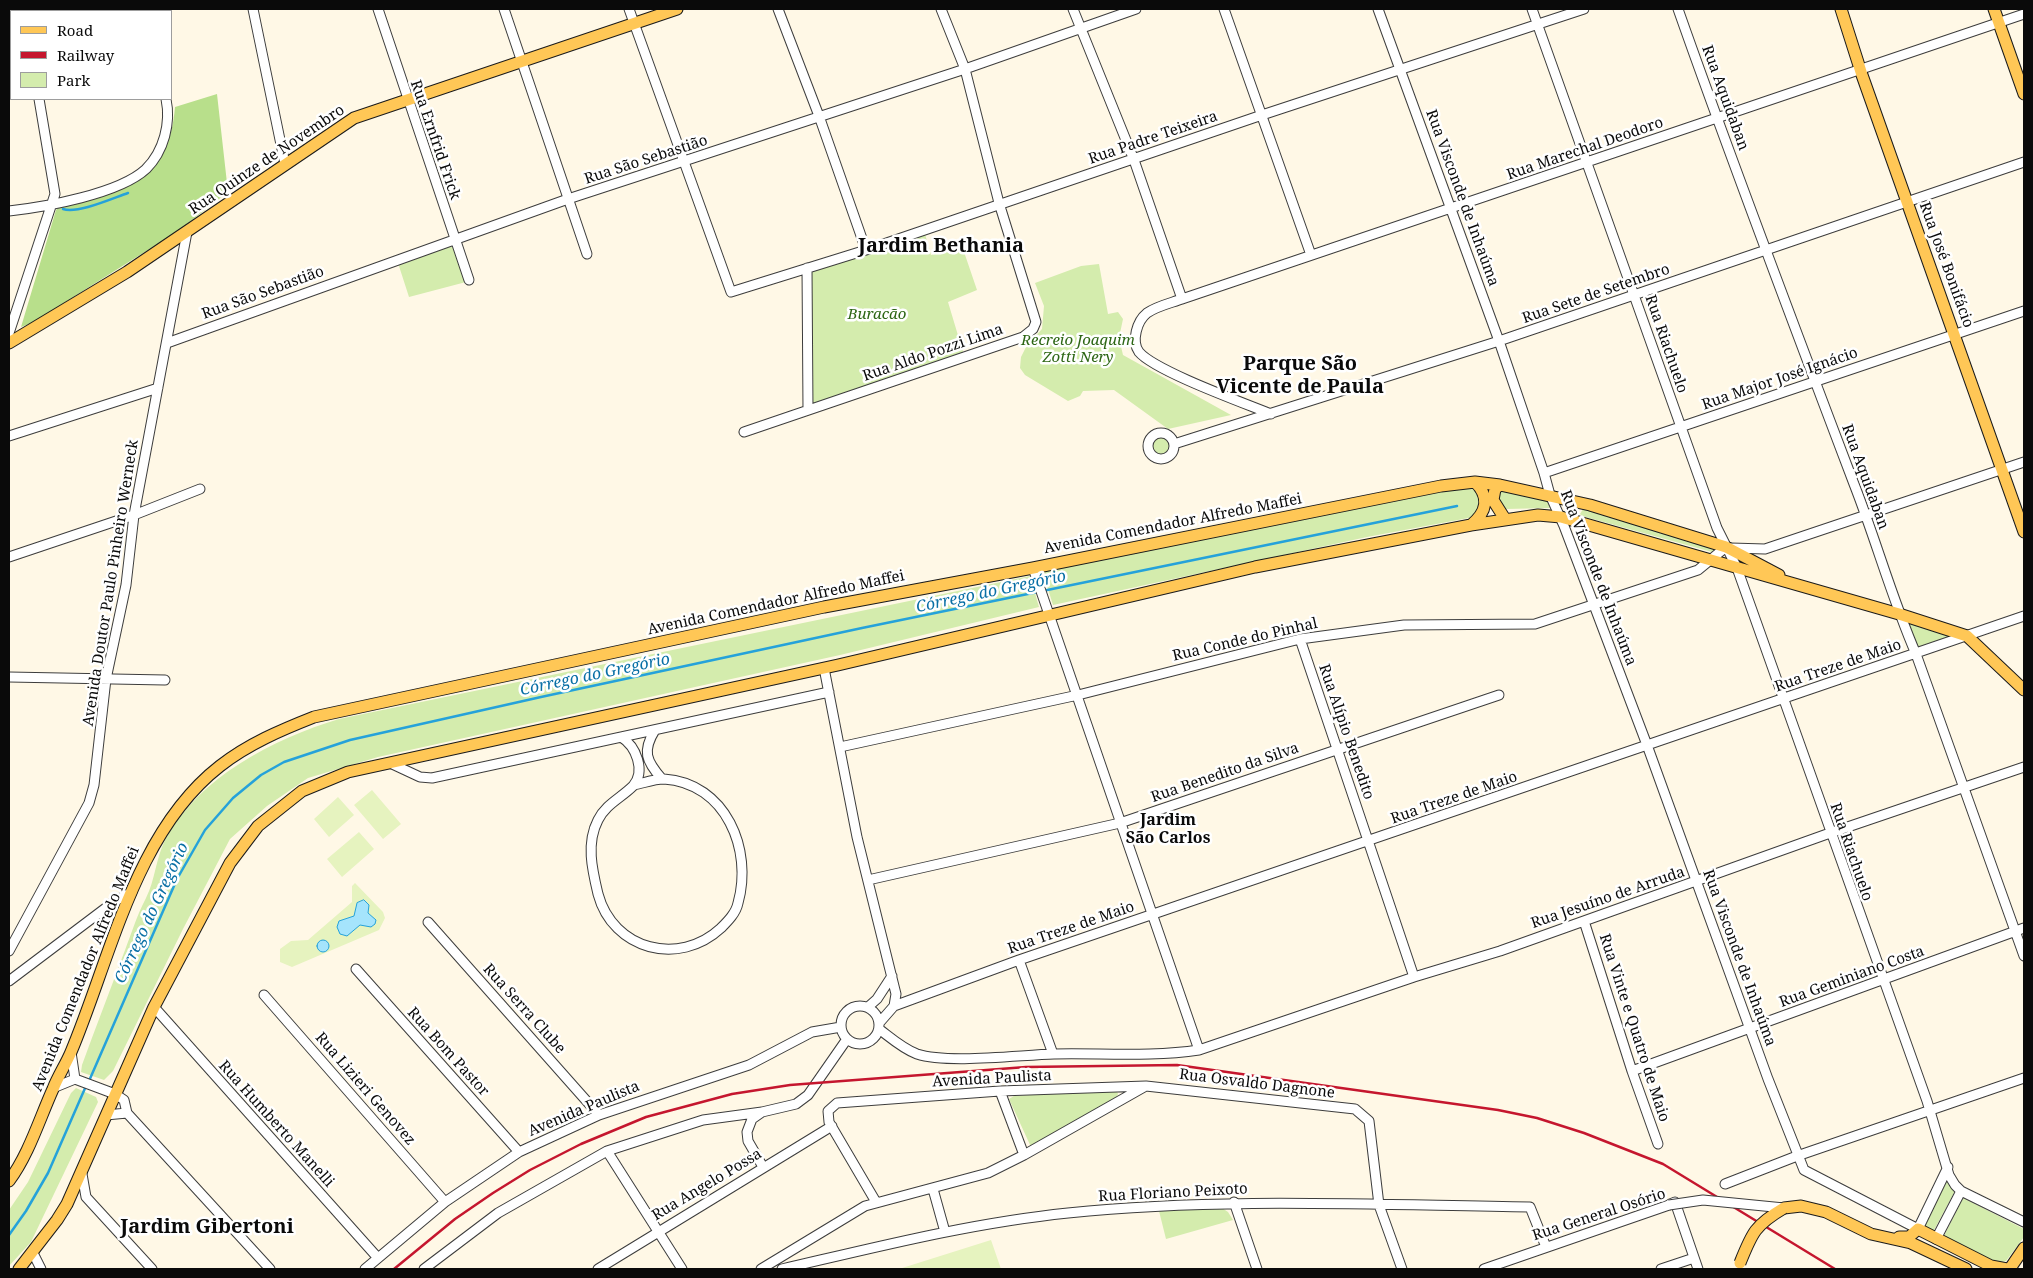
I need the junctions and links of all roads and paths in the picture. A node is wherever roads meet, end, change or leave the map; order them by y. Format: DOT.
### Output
graph roads {
  1 [pos="253,9"];
  2 [pos="378,9"];
  3 [pos="504,9"];
  4 [pos="629,9"];
  5 [pos="677,9"];
  6 [pos="778,9"];
  7 [pos="941,9"];
  8 [pos="1073,9"];
  9 [pos="1136,9"];
  10 [pos="1224,9"];
  11 [pos="1378,9"];
  12 [pos="1532,9"];
  13 [pos="1584,9"];
  14 [pos="1678,9"];
  15 [pos="1841,9"];
  16 [pos="1994,9"];
  17 [pos="2024,14"];
  18 [pos="634,23"];
  19 [pos="1999,23"];
  20 [pos="1537,25"];
  21 [pos="1080,30"];
  22 [pos="522,61"];
  23 [pos="965,69"];
  24 [pos="1400,70"];
  25 [pos="1861,71"];
  26 [pos="2024,94"];
  27 [pos="38,100"];
  28 [pos="166,100"];
  29 [pos="407,100"];
  30 [pos="1262,115"];
  31 [pos="819,116"];
  32 [pos="1717,118"];
  33 [pos="1134,160"];
  34 [pos="686,161"];
  35 [pos="2024,162"];
  36 [pos="1588,163"];
  37 [pos="285,164"];
  38 [pos="568,199"];
  39 [pos="1907,202"];
  40 [pos="999,203"];
  41 [pos="52,206"];
  42 [pos="1451,209"];
  43 [pos="9,211"];
  44 [pos="187,232"];
  45 [pos="454,239"];
  46 [pos="866,250"];
  47 [pos="1766,250"];
  48 [pos="587,254"];
  49 [pos="1311,255"];
  50 [pos="807,268"];
  51 [pos="469,280"];
  52 [pos="1634,295"];
  53 [pos="1182,299"];
  54 [pos="2024,311"];
  55 [pos="9,333"];
  56 [pos="1955,334"];
  57 [pos="1499,341"];
  58 [pos="167,342"];
  59 [pos="9,343"];
  60 [pos="1815,381"];
  61 [pos="158,388"];
  62 [pos="808,410"];
  63 [pos="1271,414"];
  64 [pos="1681,427"];
  65 [pos="744,432"];
  66 [pos="9,436"];
  67 [pos="1174,444"];
  68 [pos="2024,462"];
  69 [pos="2003,469"];
  70 [pos="1544,473"];
  71 [pos="1475,482"];
  72 [pos="1500,485"];
  73 [pos="200,489"];
  74 [pos="1550,495"];
  75 [pos="134,515"];
  76 [pos="1866,515"];
  77 [pos="1561,517"];
  78 [pos="1505,519"];
  79 [pos="1471,524"];
  80 [pos="2024,532"];
  81 [pos="1726,547"];
  82 [pos="9,557"];
  83 [pos="1711,560"];
  84 [pos="1033,568"];
  85 [pos="1737,568"];
  86 [pos="1799,585"];
  87 [pos="1594,605"];
  88 [pos="1048,611"];
  89 [pos="1899,614"];
  90 [pos="2024,616"];
  91 [pos="1967,636"];
  92 [pos="1300,638"];
  93 [pos="1916,654"];
  94 [pos="824,668"];
  95 [pos="9,677"];
  96 [pos="106,679"];
  97 [pos="164,680"];
  98 [pos="2024,690"];
  99 [pos="829,692"];
  100 [pos="1078,695"];
  101 [pos="1499,695"];
  102 [pos="1783,699"];
  103 [pos="655,730"];
  104 [pos="621,737"];
  105 [pos="1647,745"];
  106 [pos="840,747"];
  107 [pos="1337,749"];
  108 [pos="390,763"];
  109 [pos="2024,767"];
  110 [pos="662,779"];
  111 [pos="634,785"];
  112 [pos="1964,787"];
  113 [pos="1120,823"];
  114 [pos="1830,833"];
  115 [pos="1369,842"];
  116 [pos="868,880"];
  117 [pos="1697,882"];
  118 [pos="133,891"];
  119 [pos="1152,915"];
  120 [pos="1584,921"];
  121 [pos="428,922"];
  122 [pos="2020,930"];
  123 [pos="9,951"];
  124 [pos="2024,956"];
  125 [pos="1019,960"];
  126 [pos="356,969"];
  127 [pos="892,976"];
  128 [pos="1414,977"];
  129 [pos="1882,981"];
  130 [pos="9,982"];
  131 [pos="264,995"];
  132 [pos="894,1006"];
  133 [pos="154,1007"];
  134 [pos="868,1007"];
  135 [pos="879,1026"];
  136 [pos="841,1027"];
  137 [pos="1750,1029"];
  138 [pos="847,1039"];
  139 [pos="1199,1050"];
  140 [pos="71,1051"];
  141 [pos="1054,1054"];
  142 [pos="1632,1071"];
  143 [pos="2024,1078"];
  144 [pos="75,1079"];
  145 [pos="1146,1086"];
  146 [pos="54,1088"];
  147 [pos="1000,1091"];
  148 [pos="115,1094"];
  149 [pos="1930,1110"];
  150 [pos="762,1112"];
  151 [pos="128,1113"];
  152 [pos="599,1114"];
  153 [pos="106,1115"];
  154 [pos="832,1126"];
  155 [pos="1658,1144"];
  156 [pos="607,1151"];
  157 [pos="519,1152"];
  158 [pos="1024,1156"];
  159 [pos="1797,1156"];
  160 [pos="763,1167"];
  161 [pos="1948,1168"];
  162 [pos="82,1174"];
  163 [pos="9,1181"];
  164 [pos="1725,1184"];
  165 [pos="933,1189"];
  166 [pos="1961,1191"];
  167 [pos="86,1197"];
  168 [pos="445,1202"];
  169 [pos="876,1202"];
  170 [pos="1234,1202"];
  171 [pos="67,1204"];
  172 [pos="1670,1204"];
  173 [pos="1379,1205"];
  174 [pos="1784,1208"];
  175 [pos="2024,1222"];
  176 [pos="1918,1229"];
  177 [pos="657,1232"];
  178 [pos="945,1232"];
  179 [pos="1876,1236"];
  180 [pos="1936,1240"];
  181 [pos="1546,1247"];
  182 [pos="2024,1248"];
  183 [pos="33,1253"];
  184 [pos="378,1258"];
  185 [pos="1694,1258"];
  186 [pos="1739,1266"];
  187 [pos="19,1269"];
  188 [pos="41,1269"];
  189 [pos="152,1269"];
  190 [pos="270,1269"];
  191 [pos="365,1269"];
  192 [pos="424,1269"];
  193 [pos="598,1269"];
  194 [pos="682,1269"];
  195 [pos="761,1269"];
  196 [pos="782,1269"];
  197 [pos="1257,1269"];
  198 [pos="1402,1269"];
  199 [pos="1484,1269"];
  200 [pos="1661,1269"];
  201 [pos="1698,1269"];
  202 [pos="1966,1269"];
  203 [pos="2011,1269"];
  1 -- 37 [label="street"];
  2 -- 29 [label="street, Rua Ernfrid Frick"];
  3 -- 22 [label="street"];
  4 -- 18 [label="street"];
  5 -- 18 [label="main road, Rua Quinze de Novembro"];
  6 -- 31 [label="street"];
  7 -- 23 [label="street, Rua Aldo Pozzi Lima"];
  8 -- 21 [label="street"];
  9 -- 21 [label="street, Rua São Sebastião"];
  10 -- 30 [label="street"];
  11 -- 24 [label="street, Rua Visconde de Inhaúma"];
  12 -- 20 [label="street, Rua Riachuelo"];
  13 -- 20 [label="street, Rua Padre Teixeira"];
  14 -- 32 [label="street, Rua Aquidaban"];
  15 -- 25 [label="main road, Rua José Bonifácio"];
  16 -- 19 [label="main road"];
  17 -- 19 [label="street, Rua Marechal Deodoro"];
  18 -- 22 [label="main road, Rua Quinze de Novembro"];
  18 -- 34 [label="street"];
  19 -- 25 [label="street, Rua Marechal Deodoro"];
  19 -- 26 [label="main road"];
  20 -- 24 [label="street, Rua Padre Teixeira"];
  20 -- 36 [label="street, Rua Riachuelo"];
  21 -- 23 [label="street, Rua São Sebastião"];
  21 -- 33 [label="street"];
  22 -- 29 [label="main road, Rua Quinze de Novembro"];
  22 -- 38 [label="street"];
  23 -- 31 [label="street, Rua São Sebastião"];
  23 -- 40 [label="street, Rua Aldo Pozzi Lima"];
  24 -- 30 [label="street, Rua Padre Teixeira"];
  24 -- 42 [label="street, Rua Visconde de Inhaúma"];
  25 -- 32 [label="street, Rua Marechal Deodoro"];
  25 -- 39 [label="main road, Rua José Bonifácio"];
  27 -- 41 [label="street"];
  28 -- 41 [label="street"];
  29 -- 37 [label="main road, Rua Quinze de Novembro"];
  29 -- 45 [label="street, Rua Ernfrid Frick"];
  30 -- 33 [label="street, Rua Padre Teixeira"];
  30 -- 49 [label="street"];
  31 -- 34 [label="street, Rua São Sebastião"];
  31 -- 46 [label="street"];
  32 -- 36 [label="street, Rua Marechal Deodoro"];
  32 -- 47 [label="street, Rua Aquidaban"];
  33 -- 40 [label="street, Rua Padre Teixeira"];
  33 -- 53 [label="street"];
  34 -- 38 [label="street, Rua São Sebastião"];
  34 -- 50 [label="street, Rua Padre Teixeira"];
  35 -- 39 [label="street, Rua Sete de Setembro"];
  36 -- 42 [label="street, Rua Marechal Deodoro"];
  36 -- 52 [label="street, Rua Riachuelo"];
  37 -- 44 [label="main road, Rua Quinze de Novembro"];
  38 -- 45 [label="street, Rua São Sebastião"];
  38 -- 48 [label="street"];
  39 -- 47 [label="street, Rua Sete de Setembro"];
  39 -- 56 [label="main road, Rua José Bonifácio"];
  40 -- 46 [label="street, Rua Padre Teixeira"];
  40 -- 62 [label="street, Rua Aldo Pozzi Lima"];
  41 -- 43 [label="street"];
  41 -- 55 [label="street"];
  42 -- 49 [label="street, Rua Marechal Deodoro"];
  42 -- 57 [label="street, Rua Visconde de Inhaúma"];
  44 -- 58 [label="street, Avenida Doutor Paulo Pinheiro Werneck"];
  44 -- 59 [label="main road, Rua Quinze de Novembro"];
  45 -- 51 [label="street, Rua Ernfrid Frick"];
  45 -- 58 [label="street, Rua São Sebastião"];
  46 -- 50 [label="street, Rua Padre Teixeira"];
  47 -- 52 [label="street, Rua Sete de Setembro"];
  47 -- 60 [label="street, Rua Aquidaban"];
  49 -- 53 [label="street, Rua Marechal Deodoro"];
  50 -- 62 [label="street"];
  52 -- 57 [label="street, Rua Sete de Setembro"];
  52 -- 64 [label="street, Rua Riachuelo"];
  53 -- 63 [label="street, Rua Marechal Deodoro"];
  54 -- 56 [label="street, Rua Major José Ignácio"];
  56 -- 60 [label="street, Rua Major José Ignácio"];
  56 -- 69 [label="main road, Rua José Bonifácio"];
  57 -- 63 [label="street, Rua Sete de Setembro"];
  57 -- 70 [label="street, Rua Visconde de Inhaúma"];
  58 -- 61 [label="street, Avenida Doutor Paulo Pinheiro Werneck"];
  60 -- 64 [label="street, Rua Major José Ignácio"];
  60 -- 76 [label="street, Rua Aquidaban"];
  61 -- 66 [label="street"];
  61 -- 75 [label="street, Avenida Doutor Paulo Pinheiro Werneck"];
  62 -- 65 [label="street, Rua Aldo Pozzi Lima"];
  63 -- 67 [label="street, Rua Sete de Setembro"];
  64 -- 70 [label="street, Rua Major José Ignácio"];
  64 -- 81 [label="street, Rua Riachuelo"];
  68 -- 69 [label="street"];
  69 -- 76 [label="street"];
  69 -- 80 [label="main road, Rua José Bonifácio"];
  70 -- 74 [label="street, Rua Visconde de Inhaúma"];
  71 -- 72 [label="main road, Avenida Comendador Alfredo Maffei"];
  71 -- 79 [label="main road"];
  71 -- 84 [label="main road, Avenida Comendador Alfredo Maffei"];
  72 -- 74 [label="main road, Avenida Comendador Alfredo Maffei"];
  72 -- 78 [label="main road"];
  73 -- 75 [label="street"];
  74 -- 77 [label="street, Rua Visconde de Inhaúma"];
  74 -- 81 [label="main road, Avenida Comendador Alfredo Maffei"];
  75 -- 82 [label="street"];
  75 -- 96 [label="street, Avenida Doutor Paulo Pinheiro Werneck"];
  76 -- 81 [label="street"];
  76 -- 89 [label="street, Rua Aquidaban"];
  77 -- 78 [label="main road, Avenida Comendador Alfredo Maffei"];
  77 -- 83 [label="main road, Avenida Comendador Alfredo Maffei"];
  77 -- 87 [label="street, Rua Visconde de Inhaúma"];
  78 -- 79 [label="main road, Avenida Comendador Alfredo Maffei"];
  79 -- 88 [label="main road, Avenida Comendador Alfredo Maffei"];
  81 -- 83 [label="street"];
  81 -- 85 [label="street, Rua Riachuelo"];
  81 -- 86 [label="main road, Avenida Comendador Alfredo Maffei"];
  83 -- 85 [label="main road, Avenida Comendador Alfredo Maffei"];
  83 -- 87 [label="street, Rua Conde do Pinhal"];
  84 -- 88 [label="street"];
  84 -- 118 [label="main road, Avenida Comendador Alfredo Maffei"];
  85 -- 86 [label="main road, Avenida Comendador Alfredo Maffei"];
  85 -- 102 [label="street, Rua Riachuelo"];
  86 -- 89 [label="main road, Avenida Comendador Alfredo Maffei"];
  87 -- 92 [label="street, Rua Conde do Pinhal"];
  87 -- 105 [label="street, Rua Visconde de Inhaúma"];
  88 -- 94 [label="main road, Avenida Comendador Alfredo Maffei"];
  88 -- 100 [label="street"];
  89 -- 91 [label="main road, Avenida Comendador Alfredo Maffei"];
  89 -- 93 [label="street, Rua Aquidaban"];
  90 -- 91 [label="street, Rua Treze de Maio"];
  91 -- 93 [label="street, Rua Treze de Maio"];
  91 -- 98 [label="main road, Avenida Comendador Alfredo Maffei"];
  92 -- 100 [label="street, Rua Conde do Pinhal"];
  92 -- 107 [label="street, Rua Alípio Benedito"];
  93 -- 102 [label="street, Rua Treze de Maio"];
  93 -- 112 [label="street, Rua Aquidaban"];
  94 -- 99 [label="street"];
  94 -- 108 [label="main road, Avenida Comendador Alfredo Maffei"];
  95 -- 96 [label="street"];
  96 -- 97 [label="street"];
  96 -- 123 [label="street, Avenida Doutor Paulo Pinheiro Werneck"];
  99 -- 103 [label="street"];
  99 -- 106 [label="street"];
  100 -- 106 [label="street, Rua Conde do Pinhal"];
  100 -- 113 [label="street"];
  101 -- 107 [label="street, Rua Benedito da Silva"];
  102 -- 105 [label="street, Rua Treze de Maio"];
  102 -- 114 [label="street, Rua Riachuelo"];
  103 -- 104 [label="street"];
  103 -- 110 [label="street"];
  104 -- 108 [label="street"];
  104 -- 111 [label="street"];
  105 -- 115 [label="street, Rua Treze de Maio"];
  105 -- 117 [label="street, Rua Visconde de Inhaúma"];
  106 -- 116 [label="street"];
  107 -- 113 [label="street, Rua Benedito da Silva"];
  107 -- 115 [label="street, Rua Alípio Benedito"];
  108 -- 133 [label="main road, Avenida Comendador Alfredo Maffei"];
  109 -- 112 [label="street, Rua Jesuíno de Arruda"];
  110 -- 111 [label="street"];
  110 -- 111 [label="street"];
  112 -- 114 [label="street, Rua Jesuíno de Arruda"];
  112 -- 122 [label="street, Rua Aquidaban"];
  113 -- 116 [label="street, Rua Benedito da Silva"];
  113 -- 119 [label="street"];
  114 -- 117 [label="street, Rua Jesuíno de Arruda"];
  114 -- 129 [label="street, Rua Riachuelo"];
  115 -- 119 [label="street, Rua Treze de Maio"];
  115 -- 128 [label="street, Rua Alípio Benedito"];
  116 -- 127 [label="street"];
  117 -- 120 [label="street, Rua Jesuíno de Arruda"];
  117 -- 137 [label="street, Rua Visconde de Inhaúma"];
  118 -- 130 [label="street"];
  118 -- 140 [label="main road, Avenida Comendador Alfredo Maffei"];
  119 -- 125 [label="street, Rua Treze de Maio"];
  119 -- 139 [label="street"];
  120 -- 128 [label="street, Rua Jesuíno de Arruda"];
  120 -- 142 [label="street, Rua Vinte e Quatro de Maio"];
  121 -- 152 [label="street, Rua Serra Clube"];
  122 -- 124 [label="street, Rua Aquidaban"];
  122 -- 129 [label="street, Rua Geminiano Costa"];
  125 -- 132 [label="street, Rua Treze de Maio"];
  125 -- 141 [label="street"];
  126 -- 157 [label="street, Rua Bom Pastor"];
  127 -- 132 [label="street"];
  127 -- 134 [label="street"];
  128 -- 139 [label="street, Rua Jesuíno de Arruda"];
  129 -- 137 [label="street, Rua Geminiano Costa"];
  129 -- 149 [label="street, Rua Riachuelo"];
  131 -- 168 [label="street, Rua Lizieri Genovez"];
  132 -- 135 [label="street, Rua Treze de Maio"];
  133 -- 148 [label="main road, Avenida Comendador Alfredo Maffei"];
  133 -- 184 [label="street, Rua Humberto Manelli"];
  134 -- 135 [label="street"];
  134 -- 136 [label="street"];
  135 -- 138 [label="street"];
  135 -- 141 [label="street, Avenida Paulista"];
  136 -- 138 [label="street"];
  136 -- 152 [label="street, Avenida Paulista"];
  137 -- 142 [label="street, Rua Geminiano Costa"];
  137 -- 159 [label="street, Rua Visconde de Inhaúma"];
  138 -- 150 [label="street"];
  139 -- 141 [label="street, Avenida Paulista"];
  140 -- 144 [label="street"];
  140 -- 146 [label="main road, Avenida Comendador Alfredo Maffei"];
  142 -- 155 [label="street, Rua Vinte e Quatro de Maio"];
  143 -- 149 [label="street"];
  144 -- 146 [label="street"];
  144 -- 148 [label="street"];
  145 -- 147 [label="street, Avenida Paulista"];
  145 -- 158 [label="street"];
  145 -- 173 [label="street, Rua Osvaldo Dagnone"];
  146 -- 163 [label="main road, Avenida Comendador Alfredo Maffei"];
  147 -- 154 [label="street, Avenida Paulista"];
  147 -- 158 [label="street"];
  148 -- 151 [label="street"];
  148 -- 153 [label="main road, Avenida Comendador Alfredo Maffei"];
  149 -- 159 [label="street"];
  149 -- 161 [label="street, Rua Riachuelo"];
  150 -- 156 [label="street"];
  150 -- 160 [label="street"];
  151 -- 153 [label="street"];
  151 -- 190 [label="street"];
  152 -- 157 [label="street, Avenida Paulista"];
  153 -- 162 [label="main road, Avenida Comendador Alfredo Maffei"];
  154 -- 160 [label="street, Rua Angelo Possa"];
  154 -- 169 [label="street"];
  156 -- 177 [label="street"];
  156 -- 192 [label="street"];
  157 -- 168 [label="street, Avenida Paulista"];
  158 -- 165 [label="street"];
  159 -- 164 [label="street"];
  159 -- 176 [label="street, Rua Visconde de Inhaúma"];
  160 -- 177 [label="street, Rua Angelo Possa"];
  161 -- 166 [label="street, Rua Riachuelo"];
  161 -- 176 [label="street"];
  162 -- 167 [label="street"];
  162 -- 171 [label="main road, Avenida Comendador Alfredo Maffei"];
  165 -- 169 [label="street"];
  165 -- 178 [label="street"];
  166 -- 175 [label="street"];
  166 -- 180 [label="street"];
  167 -- 171 [label="street"];
  167 -- 189 [label="street"];
  168 -- 184 [label="street, Avenida Paulista"];
  169 -- 195 [label="street"];
  170 -- 173 [label="street, Rua Floriano Peixoto"];
  170 -- 178 [label="street, Rua Floriano Peixoto"];
  170 -- 197 [label="street"];
  171 -- 183 [label="main road, Avenida Comendador Alfredo Maffei"];
  172 -- 174 [label="street, Rua General Osório, bridge"];
  172 -- 181 [label="street, Rua General Osório"];
  172 -- 185 [label="street"];
  173 -- 181 [label="street, Rua Floriano Peixoto"];
  173 -- 198 [label="street"];
  174 -- 179 [label="main road"];
  174 -- 186 [label="main road, bridge"];
  176 -- 179 [label="main road"];
  176 -- 180 [label="main road"];
  177 -- 193 [label="street, Rua Angelo Possa"];
  177 -- 194 [label="street"];
  178 -- 196 [label="street, Rua Floriano Peixoto"];
  179 -- 202 [label="main road"];
  180 -- 203 [label="main road"];
  181 -- 199 [label="street, Rua General Osório"];
  182 -- 203 [label="main road"];
  183 -- 187 [label="main road, Avenida Comendador Alfredo Maffei"];
  183 -- 188 [label="street"];
  184 -- 191 [label="street, Avenida Paulista"];
  185 -- 200 [label="street"];
  185 -- 201 [label="street"];
}
